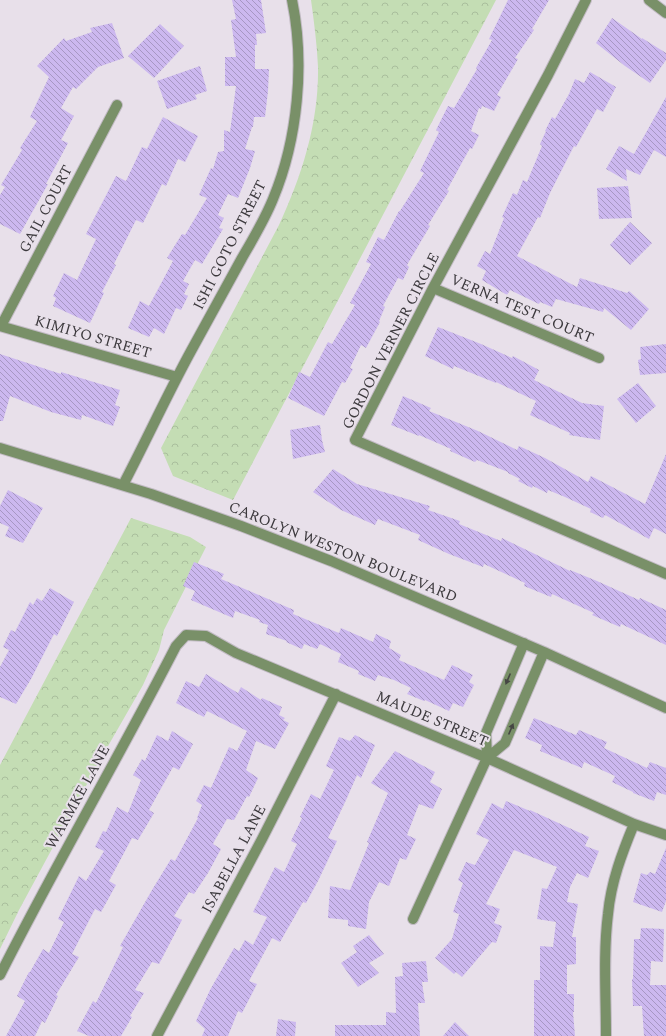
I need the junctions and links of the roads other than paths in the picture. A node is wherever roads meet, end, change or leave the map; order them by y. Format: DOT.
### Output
graph roads {
  1 [pos="292,0"];
  2 [pos="586,0"];
  3 [pos="648,0"];
  4 [pos="666,13"];
  5 [pos="117,105"];
  6 [pos="434,288"];
  7 [pos="1,326"];
  8 [pos="599,358"];
  9 [pos="177,377"];
  10 [pos="0,448"];
  11 [pos="123,486"];
  12 [pos="666,574"];
  13 [pos="186,635"];
  14 [pos="524,643"];
  15 [pos="544,652"];
  16 [pos="336,694"];
  17 [pos="666,708"];
  18 [pos="487,758"];
  19 [pos="634,824"];
  20 [pos="666,835"];
  21 [pos="413,919"];
  22 [pos="0,975"];
  23 [pos="157,1036"];
  24 [pos="606,1036"];
  1 -- 9 [label="street, ISHI GOTO STREET"];
  2 -- 6 [label="street, GORDON VERNER CIRCLE"];
  3 -- 4 [label="street"];
  5 -- 7 [label="street, GAIL COURT"];
  6 -- 8 [label="street, VERNA TEST COURT"];
  6 -- 12 [label="street, GORDON VERNER CIRCLE"];
  7 -- 9 [label="street, KIMIYO STREET"];
  9 -- 11 [label="street, ISHI GOTO STREET"];
  10 -- 11 [label="street, CAROLYN WESTON BOULEVARD"];
  11 -- 14 [label="street, CAROLYN WESTON BOULEVARD"];
  13 -- 16 [label="street, MAUDE STREET"];
  13 -- 22 [label="street, WARMKE LANE"];
  14 -- 15 [label="street, CAROLYN WESTON BOULEVARD"];
  14 -- 18 [label="street, one-way"];
  15 -- 17 [label="street, CAROLYN WESTON BOULEVARD"];
  18 -- 15 [label="street, one-way"];
  16 -- 18 [label="street, MAUDE STREET"];
  16 -- 23 [label="street, ISABELLA LANE"];
  18 -- 19 [label="street, MAUDE STREET"];
  18 -- 21 [label="street"];
  19 -- 20 [label="street, MAUDE STREET"];
  19 -- 24 [label="street"];
}
